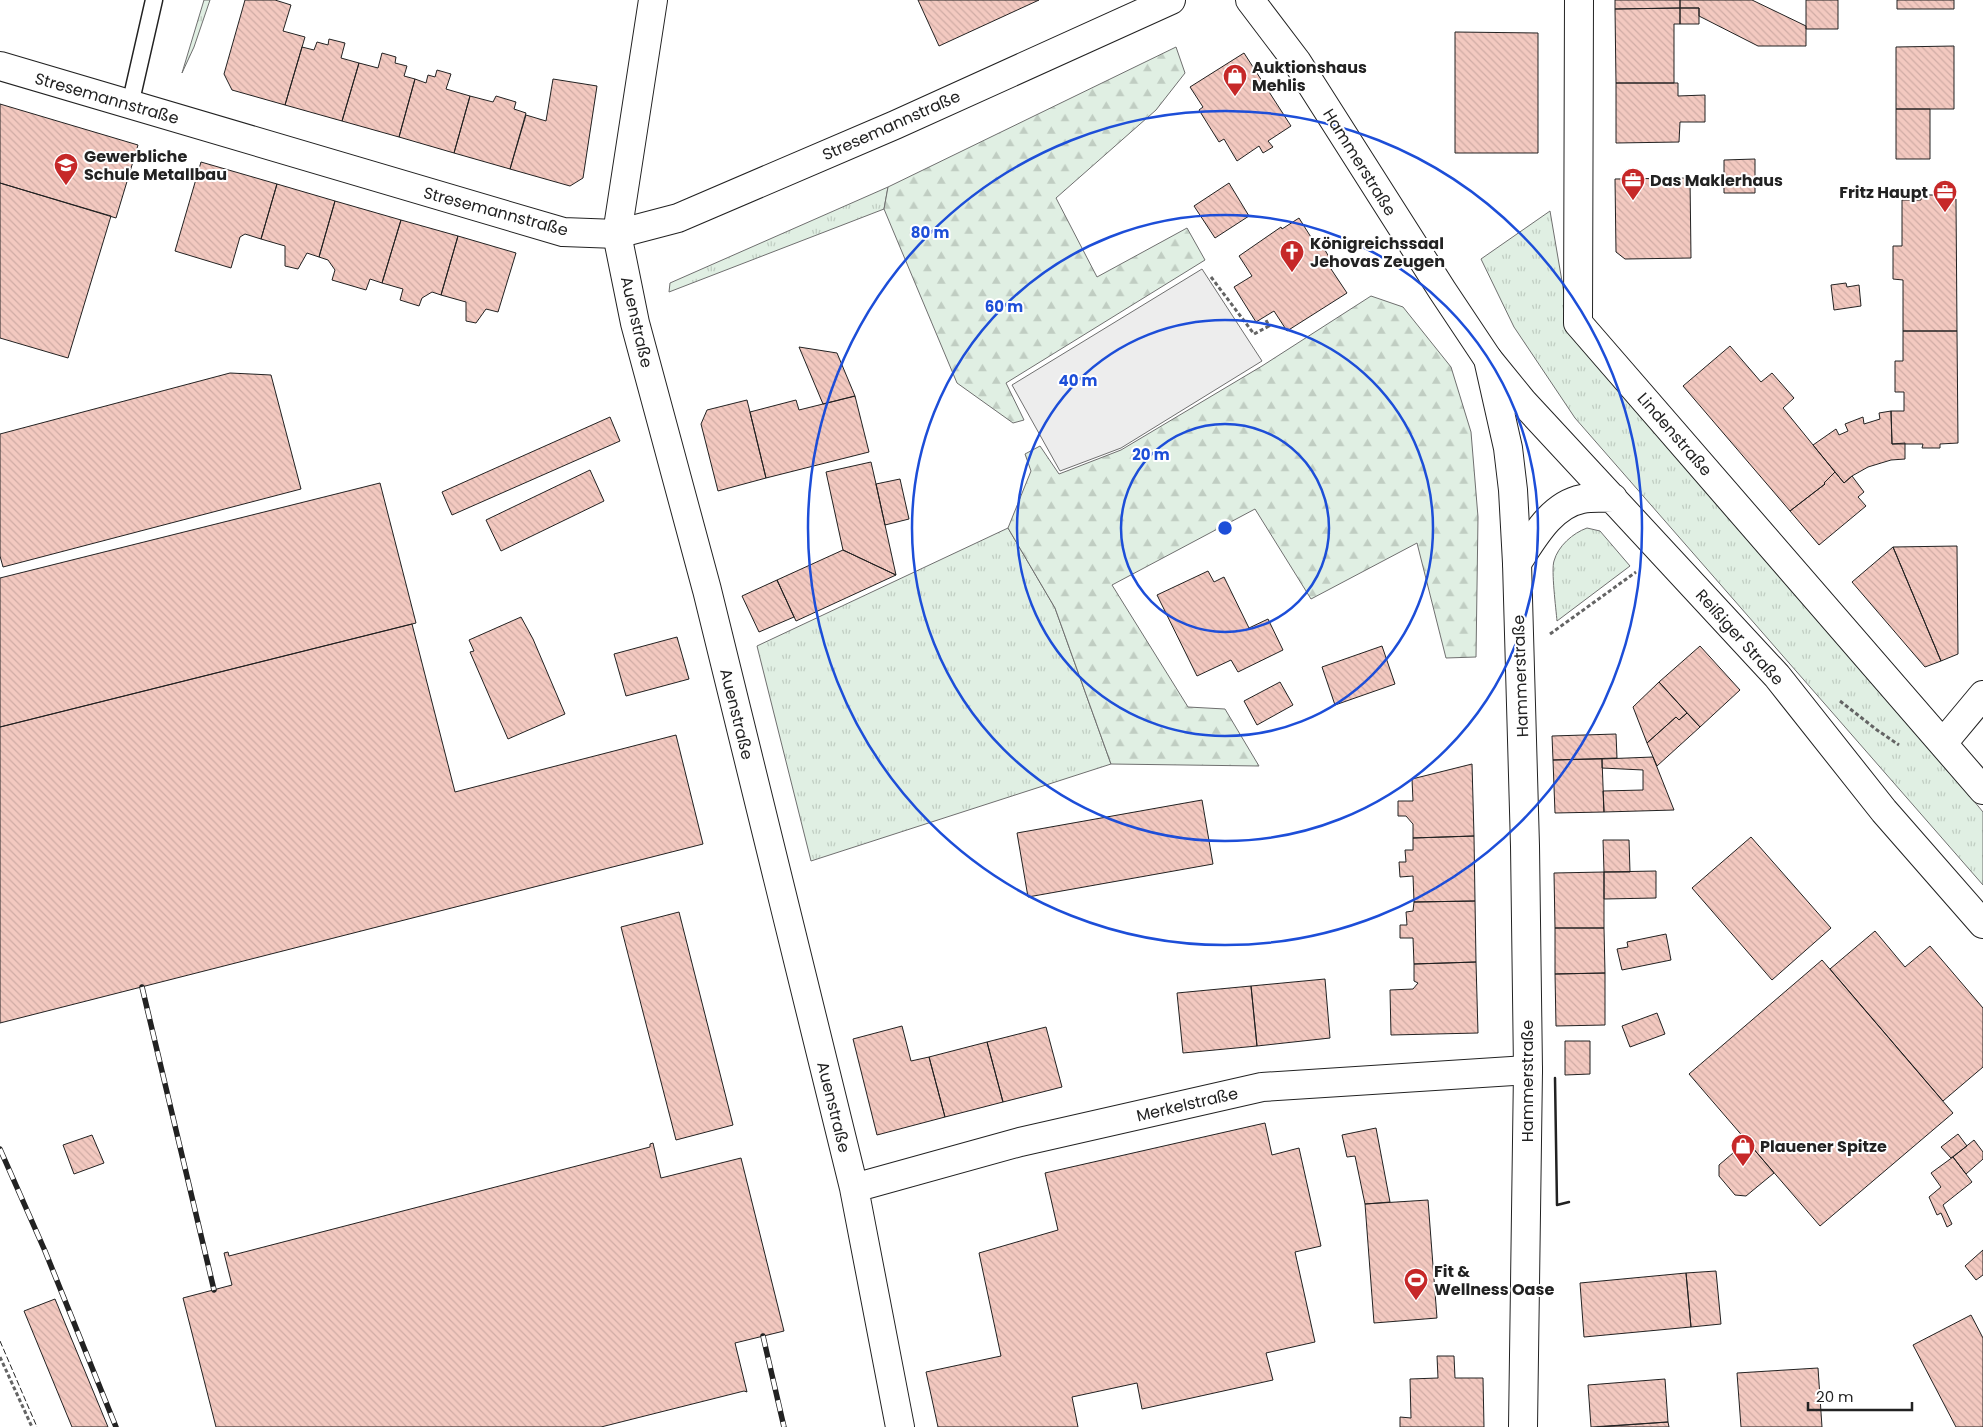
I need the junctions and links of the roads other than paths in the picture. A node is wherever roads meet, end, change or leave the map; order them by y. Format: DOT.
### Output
graph roads {
  1 [pos="154,0"];
  2 [pos="653,0"];
  3 [pos="1171,0"];
  4 [pos="1250,0"];
  5 [pos="1578,0"];
  6 [pos="0,66"];
  7 [pos="130,105"];
  8 [pos="617,234"];
  9 [pos="1488,359"];
  10 [pos="1613,498"];
  11 [pos="1517,563"];
  12 [pos="1983,695"];
  13 [pos="1943,743"];
  14 [pos="1983,790"];
  15 [pos="1983,924"];
  16 [pos="1528,1070"];
  17 [pos="854,1188"];
  18 [pos="900,1427"];
  19 [pos="1523,1427"];
  1 -- 7 [label="lane"];
  2 -- 8 [label="street, Auenstraße"];
  3 -- 8 [label="street, Stresemannstraße"];
  4 -- 9 [label="street, Hammerstraße"];
  5 -- 13 [label="street, Lindenstraße"];
  6 -- 7 [label="street, Stresemannstraße"];
  7 -- 8 [label="street, Stresemannstraße"];
  8 -- 17 [label="street, Auenstraße"];
  9 -- 10 [label="street, Reißiger Straße"];
  9 -- 11 [label="street, Hammerstraße"];
  10 -- 11 [label="street"];
  10 -- 15 [label="street, Reißiger Straße"];
  11 -- 16 [label="street, Hammerstraße"];
  12 -- 13 [label="street"];
  13 -- 14 [label="street, Lindenstraße"];
  16 -- 17 [label="street, Merkelstraße"];
  16 -- 19 [label="street, Hammerstraße"];
  17 -- 18 [label="street, Auenstraße"];
}
